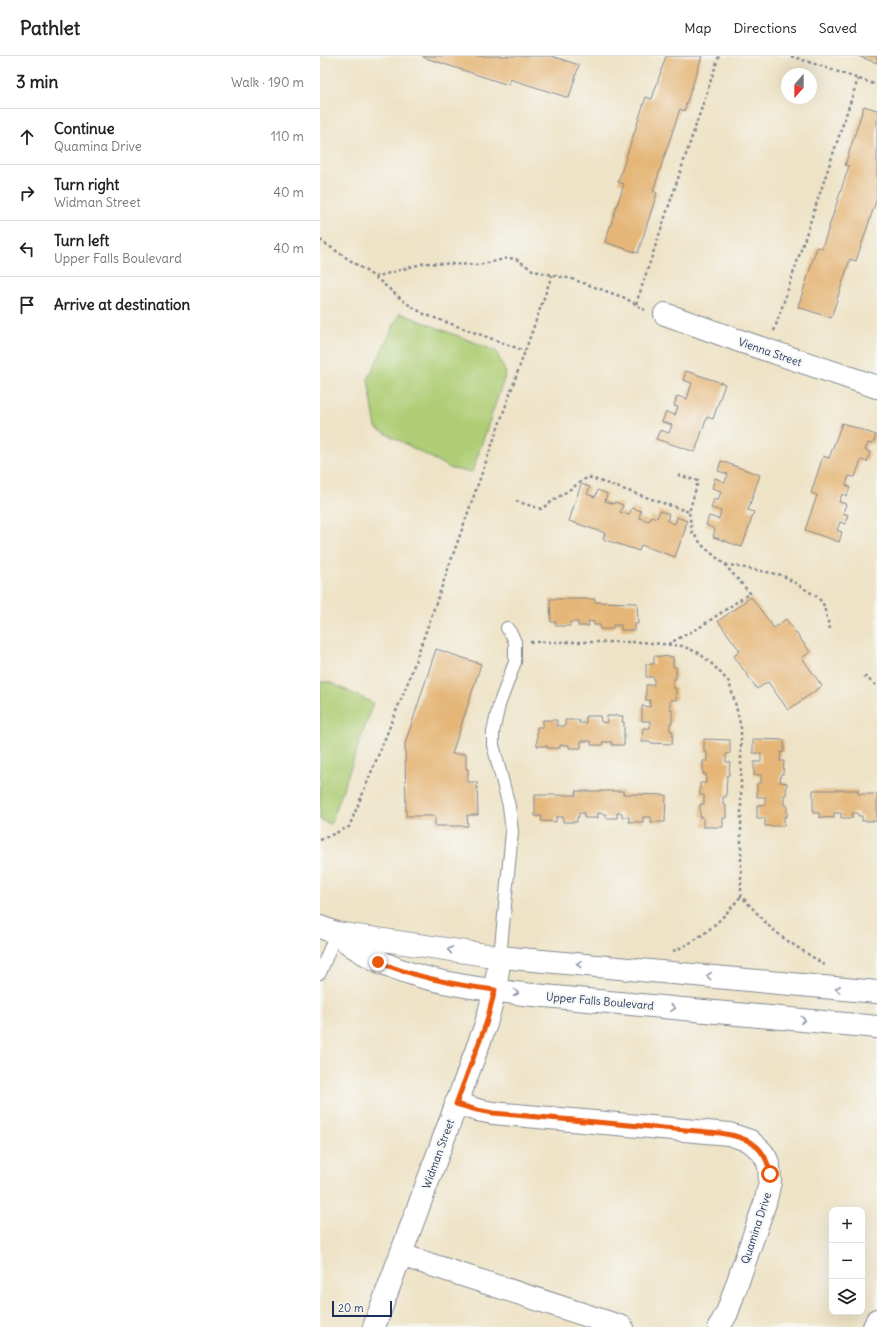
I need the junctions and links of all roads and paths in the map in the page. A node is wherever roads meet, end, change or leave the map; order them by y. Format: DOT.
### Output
graph roads {
  1 [pos="719,56"];
  2 [pos="791,56"];
  3 [pos="858,79"];
  4 [pos="877,86"];
  5 [pos="320,240"];
  6 [pos="552,275"];
  7 [pos="375,277"];
  8 [pos="636,304"];
  9 [pos="657,314"];
  10 [pos="525,351"];
  11 [pos="767,351"];
  12 [pos="877,387"];
  13 [pos="678,475"];
  14 [pos="516,501"];
  15 [pos="689,512"];
  16 [pos="724,564"];
  17 [pos="507,628"];
  18 [pos="830,628"];
  19 [pos="515,642"];
  20 [pos="668,644"];
  21 [pos="864,676"];
  22 [pos="877,686"];
  23 [pos="320,840"];
  24 [pos="741,896"];
  25 [pos="328,930"];
  26 [pos="670,953"];
  27 [pos="500,957"];
  28 [pos="828,968"];
  29 [pos="320,973"];
  30 [pos="495,990"];
  31 [pos="877,992"];
  32 [pos="877,1027"];
  33 [pos="456,1104"];
  34 [pos="401,1254"];
  35 [pos="877,1320"];
  36 [pos="374,1327"];
  37 [pos="622,1327"];
  38 [pos="719,1327"];
  39 [pos="874,1327"];
  1 -- 8 [label="path"];
  2 -- 3 [label="path"];
  3 -- 4 [label="path"];
  3 -- 11 [label="path"];
  5 -- 7 [label="path"];
  6 -- 7 [label="path"];
  6 -- 8 [label="path"];
  6 -- 10 [label="path"];
  7 -- 10 [label="path"];
  8 -- 9 [label="path"];
  9 -- 11 [label="street, Vienna Street"];
  10 -- 23 [label="path"];
  11 -- 12 [label="street, Vienna Street"];
  13 -- 15 [label="path"];
  14 -- 15 [label="path"];
  15 -- 16 [label="path"];
  16 -- 18 [label="path"];
  16 -- 20 [label="path"];
  17 -- 19 [label="lane"];
  19 -- 20 [label="path"];
  19 -- 27 [label="lane"];
  20 -- 24 [label="path"];
  21 -- 22 [label="path"];
  24 -- 26 [label="path"];
  24 -- 28 [label="path"];
  27 -- 25 [label="street, one-way"];
  25 -- 29 [label="lane"];
  25 -- 30 [label="street, Upper Falls Boulevard"];
  27 -- 30 [label="street, Widman Street"];
  31 -- 27 [label="street, one-way"];
  30 -- 32 [label="street, Upper Falls Boulevard, one-way"];
  30 -- 33 [label="street, Widman Street"];
  33 -- 34 [label="street, Widman Street"];
  33 -- 38 [label="street, Quamina Drive"];
  34 -- 36 [label="street, Widman Street"];
  34 -- 37 [label="street"];
  35 -- 39 [label="street"];
}
